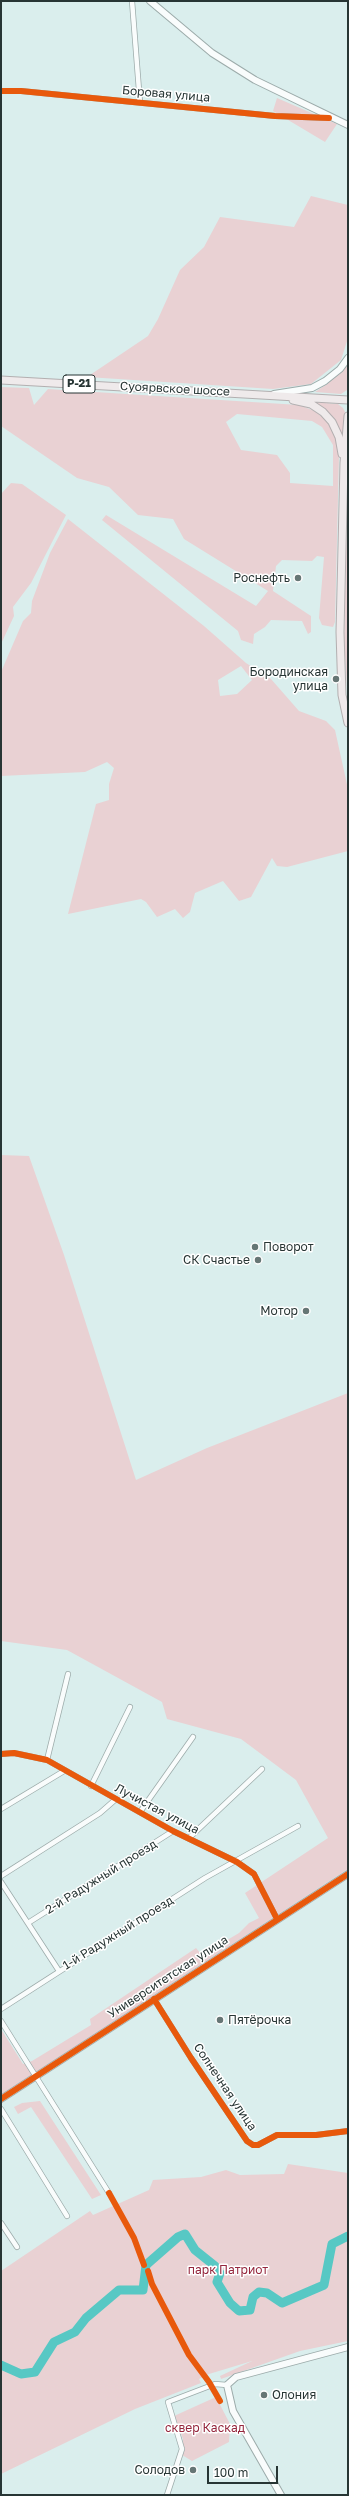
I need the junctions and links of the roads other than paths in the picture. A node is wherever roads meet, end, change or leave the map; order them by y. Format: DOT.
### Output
graph roads {
  1 [pos="132,1"];
  2 [pos="150,1"];
  3 [pos="1,91"];
  4 [pos="140,103"];
  5 [pos="329,118"];
  6 [pos="348,125"];
  7 [pos="348,358"];
  8 [pos="1,380"];
  9 [pos="269,395"];
  10 [pos="348,400"];
  11 [pos="348,416"];
  12 [pos="344,463"];
  13 [pos="348,723"];
  14 [pos="68,1674"];
  15 [pos="130,1707"];
  16 [pos="193,1737"];
  17 [pos="1,1754"];
  18 [pos="47,1760"];
  19 [pos="262,1769"];
  20 [pos="64,1771"];
  21 [pos="91,1786"];
  22 [pos="116,1799"];
  23 [pos="1,1809"];
  24 [pos="140,1812"];
  25 [pos="298,1826"];
  26 [pos="174,1831"];
  27 [pos="188,1838"];
  28 [pos="237,1862"];
  29 [pos="348,1874"];
  30 [pos="1,1876"];
  31 [pos="1,1882"];
  32 [pos="277,1919"];
  33 [pos="28,1923"];
  34 [pos="59,1971"];
  35 [pos="154,1999"];
  36 [pos="1,2009"];
  37 [pos="1,2021"];
  38 [pos="36,2076"];
  39 [pos="1,2099"];
  40 [pos="1,2110"];
  41 [pos="347,2132"];
  42 [pos="109,2192"];
  43 [pos="68,2216"];
  44 [pos="1,2223"];
  45 [pos="17,2247"];
  46 [pos="348,2347"];
  47 [pos="227,2385"];
  48 [pos="167,2495"];
  49 [pos="281,2495"];
  1 -- 4 [label="street"];
  2 -- 5 [label="street"];
  3 -- 4 [label="street, Боровая улица"];
  4 -- 5 [label="street, Боровая улица"];
  5 -- 6 [label="street, Боровая улица"];
  7 -- 9 [label="street"];
  8 -- 9 [label="main road, Суоярвское шоссе / Р-21"];
  9 -- 10 [label="main road, Суоярвское шоссе"];
  9 -- 12 [label="main road"];
  11 -- 12 [label="main road"];
  12 -- 13 [label="main road"];
  14 -- 18 [label="street"];
  15 -- 21 [label="street"];
  16 -- 24 [label="street"];
  17 -- 18 [label="street, Лучистая улица"];
  18 -- 20 [label="street, Лучистая улица"];
  19 -- 27 [label="street"];
  20 -- 21 [label="street, Лучистая улица"];
  20 -- 23 [label="street"];
  21 -- 22 [label="street, Лучистая улица"];
  22 -- 24 [label="street, Лучистая улица"];
  22 -- 30 [label="street"];
  24 -- 26 [label="street, Лучистая улица"];
  25 -- 28 [label="street, 1-й Радужный проезд"];
  26 -- 27 [label="street, Лучистая улица"];
  26 -- 33 [label="street, 2-й Радужный проезд"];
  27 -- 28 [label="street, Лучистая улица"];
  28 -- 32 [label="street, Лучистая улица"];
  28 -- 34 [label="street, 1-й Радужный проезд"];
  29 -- 32 [label="street, Университетская улица"];
  31 -- 33 [label="street"];
  32 -- 35 [label="street, Университетская улица"];
  33 -- 34 [label="street"];
  34 -- 36 [label="street, 1-й Радужный проезд"];
  35 -- 38 [label="street, Университетская улица"];
  35 -- 41 [label="street, Солнечная улица"];
  37 -- 38 [label="street"];
  38 -- 39 [label="street, Университетская улица"];
  38 -- 42 [label="street"];
  40 -- 43 [label="street"];
  44 -- 45 [label="street"];
  46 -- 47 [label="street"];
  47 -- 48 [label="street"];
  47 -- 49 [label="street"];
}
